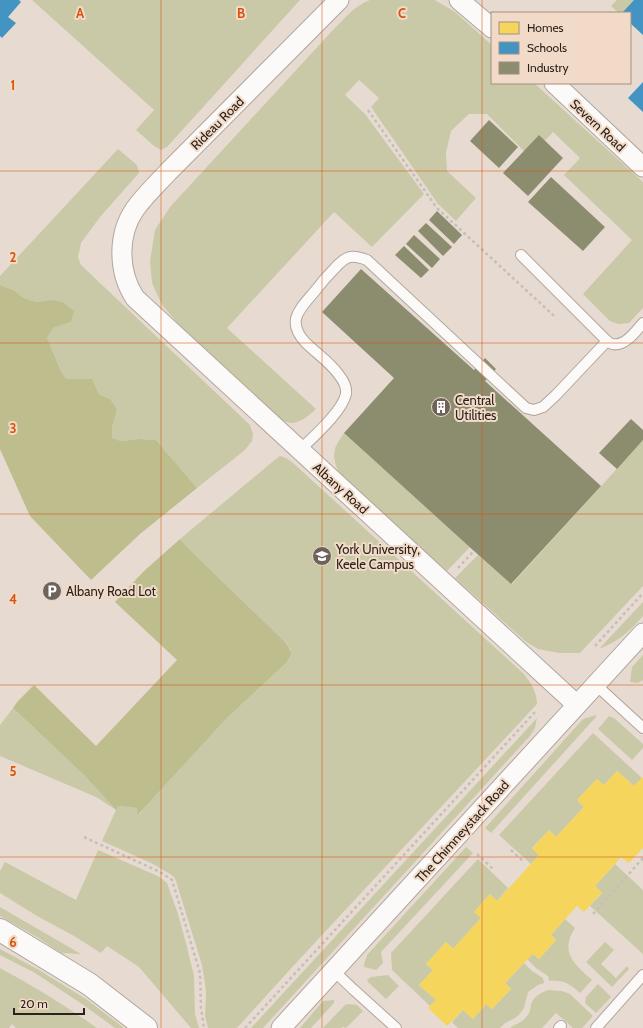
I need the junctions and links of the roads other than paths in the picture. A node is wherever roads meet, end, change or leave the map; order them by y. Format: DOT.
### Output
graph roads {
  1 [pos="339,0"];
  2 [pos="459,0"];
  3 [pos="491,27"];
  4 [pos="555,84"];
  5 [pos="643,167"];
  6 [pos="521,255"];
  7 [pos="122,260"];
  8 [pos="643,323"];
  9 [pos="606,341"];
  10 [pos="300,450"];
  11 [pos="643,633"];
  12 [pos="596,685"];
  13 [pos="578,704"];
  14 [pos="643,728"];
  15 [pos="0,930"];
  16 [pos="334,971"];
  17 [pos="643,976"];
  18 [pos="146,1028"];
  19 [pos="281,1028"];
  20 [pos="396,1028"];
  21 [pos="596,1028"];
  1 -- 7 [label="street, Rideau Road"];
  2 -- 3 [label="street"];
  4 -- 5 [label="street, Severn Road"];
  6 -- 9 [label="lane"];
  7 -- 10 [label="street, Albany Road"];
  8 -- 9 [label="lane"];
  9 -- 10 [label="lane"];
  10 -- 13 [label="street, Albany Road"];
  11 -- 12 [label="street, The Chimneystack Road"];
  12 -- 13 [label="street, The Chimneystack Road"];
  12 -- 14 [label="lane"];
  13 -- 16 [label="street, The Chimneystack Road"];
  15 -- 18 [label="street"];
  16 -- 19 [label="street, The Chimneystack Road"];
  16 -- 20 [label="lane"];
  17 -- 21 [label="lane"];
}
